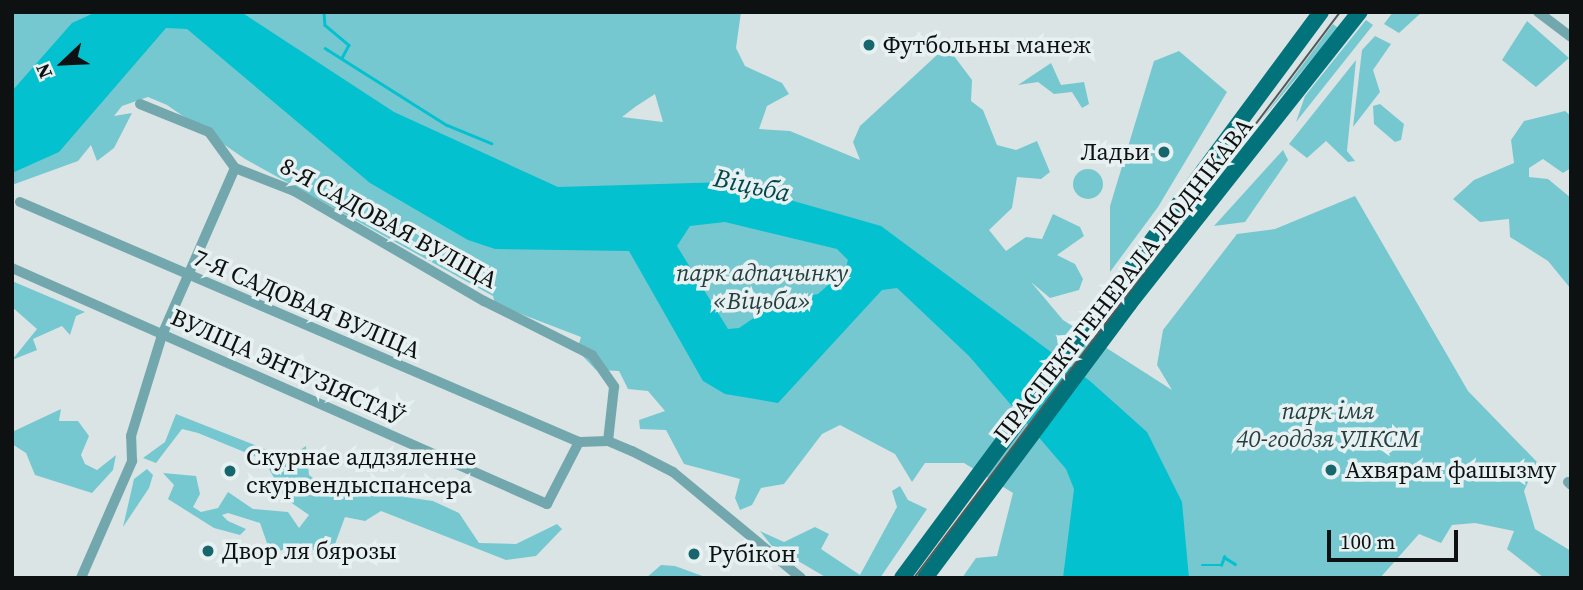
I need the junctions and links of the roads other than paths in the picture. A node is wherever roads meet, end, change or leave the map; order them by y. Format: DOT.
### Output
graph roads {
  1 [pos="1321,12"];
  2 [pos="1360,12"];
  3 [pos="1538,12"];
  4 [pos="1571,37"];
  5 [pos="140,104"];
  6 [pos="1247,109"];
  7 [pos="1270,129"];
  8 [pos="235,168"];
  9 [pos="20,202"];
  10 [pos="1172,218"];
  11 [pos="1187,229"];
  12 [pos="12,268"];
  13 [pos="186,275"];
  14 [pos="162,335"];
  15 [pos="579,442"];
  16 [pos="608,442"];
  17 [pos="81,578"];
  18 [pos="801,578"];
  19 [pos="902,578"];
  20 [pos="925,578"];
  1 -- 6 [label="main road, ПРАСПЕКТ ГЕНЕРАЛА ЛЮДНІКАВА"];
  2 -- 7 [label="main road, ПРАСПЕКТ ГЕНЕРАЛА ЛЮДНІКАВА"];
  3 -- 4 [label="street"];
  5 -- 8 [label="street"];
  6 -- 7 [label="main road"];
  6 -- 10 [label="main road, ПРАСПЕКТ ГЕНЕРАЛА ЛЮДНІКАВА"];
  7 -- 11 [label="main road, ПРАСПЕКТ ГЕНЕРАЛА ЛЮДНІКАВА"];
  8 -- 13 [label="street"];
  8 -- 16 [label="street, 8-Я САДОВАЯ ВУЛІЦА"];
  9 -- 13 [label="street, 7-Я САДОВАЯ ВУЛІЦА"];
  10 -- 11 [label="street"];
  10 -- 19 [label="main road, ПРАСПЕКТ ГЕНЕРАЛА ЛЮДНІКАВА"];
  11 -- 20 [label="main road, ПРАСПЕКТ ГЕНЕРАЛА ЛЮДНІКАВА"];
  12 -- 14 [label="street, ВУЛІЦА ЭНТУЗІЯСТАЎ"];
  13 -- 14 [label="street"];
  13 -- 15 [label="street, 7-Я САДОВАЯ ВУЛІЦА"];
  14 -- 15 [label="street, ВУЛІЦА ЭНТУЗІЯСТАЎ"];
  14 -- 17 [label="street"];
  15 -- 16 [label="street"];
  16 -- 18 [label="street"];
}
